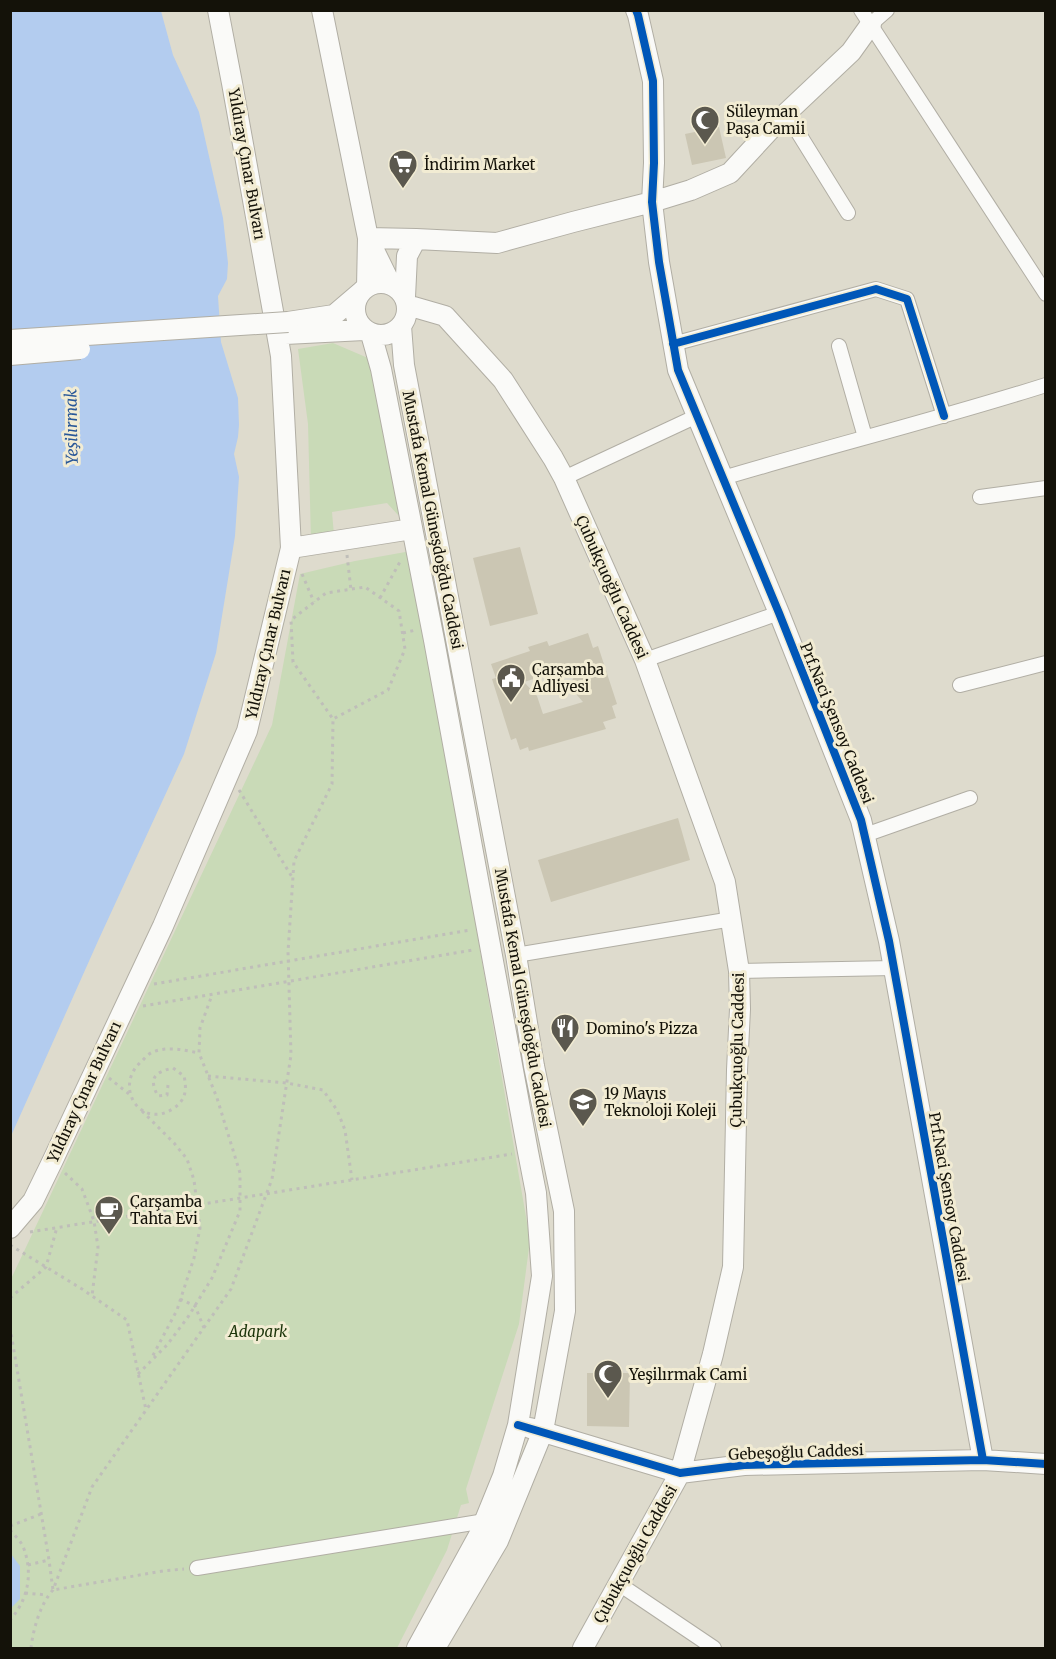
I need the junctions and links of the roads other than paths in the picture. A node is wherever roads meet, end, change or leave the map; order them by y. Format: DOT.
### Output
graph roads {
  1 [pos="218,10"];
  2 [pos="322,10"];
  3 [pos="636,10"];
  4 [pos="887,10"];
  5 [pos="866,17"];
  6 [pos="786,113"];
  7 [pos="652,202"];
  8 [pos="848,213"];
  9 [pos="368,238"];
  10 [pos="416,239"];
  11 [pos="364,290"];
  12 [pos="1046,294"];
  13 [pos="401,296"];
  14 [pos="401,327"];
  15 [pos="286,328"];
  16 [pos="368,332"];
  17 [pos="10,340"];
  18 [pos="673,344"];
  19 [pos="840,346"];
  20 [pos="10,355"];
  21 [pos="1046,385"];
  22 [pos="697,416"];
  23 [pos="944,416"];
  24 [pos="865,437"];
  25 [pos="564,478"];
  26 [pos="723,478"];
  27 [pos="1046,488"];
  28 [pos="980,497"];
  29 [pos="413,532"];
  30 [pos="291,548"];
  31 [pos="779,613"];
  32 [pos="645,660"];
  33 [pos="1046,663"];
  34 [pos="960,685"];
  35 [pos="970,798"];
  36 [pos="865,835"];
  37 [pos="732,919"];
  38 [pos="516,956"];
  39 [pos="894,968"];
  40 [pos="739,971"];
  41 [pos="16,1231"];
  42 [pos="518,1425"];
  43 [pos="543,1431"];
  44 [pos="983,1460"];
  45 [pos="1046,1464"];
  46 [pos="680,1473"];
  47 [pos="485,1521"];
  48 [pos="197,1568"];
  49 [pos="619,1584"];
  50 [pos="417,1648"];
  51 [pos="435,1648"];
  52 [pos="583,1648"];
  53 [pos="714,1648"];
  1 -- 30 [label="main road, Yıldıray Çınar Bulvarı"];
  2 -- 9 [label="main road"];
  3 -- 7 [label="main road, Prf.Naci Şensoy Caddesi"];
  4 -- 5 [label="street"];
  5 -- 6 [label="main road"];
  5 -- 12 [label="street"];
  6 -- 7 [label="main road"];
  6 -- 8 [label="street"];
  7 -- 10 [label="main road"];
  7 -- 18 [label="main road, Prf.Naci Şensoy Caddesi"];
  9 -- 10 [label="main road"];
  9 -- 11 [label="main road"];
  9 -- 13 [label="main road"];
  10 -- 13 [label="main road"];
  11 -- 13 [label="main road"];
  11 -- 15 [label="main road"];
  11 -- 16 [label="main road"];
  13 -- 14 [label="main road"];
  13 -- 25 [label="main road, Çubukçuoğlu Caddesi"];
  14 -- 16 [label="main road"];
  14 -- 38 [label="main road, Mustafa Kemal Güneşdoğdu Caddesi"];
  15 -- 16 [label="main road"];
  15 -- 17 [label="main road, bridge"];
  15 -- 20 [label="main road, bridge"];
  16 -- 29 [label="main road, Mustafa Kemal Güneşdoğdu Caddesi"];
  18 -- 22 [label="main road, Prf.Naci Şensoy Caddesi"];
  18 -- 23 [label="street"];
  19 -- 24 [label="street"];
  21 -- 23 [label="street"];
  22 -- 25 [label="street"];
  22 -- 26 [label="main road, Prf.Naci Şensoy Caddesi"];
  23 -- 24 [label="street"];
  24 -- 26 [label="street"];
  25 -- 32 [label="main road, Çubukçuoğlu Caddesi"];
  26 -- 31 [label="main road, Prf.Naci Şensoy Caddesi"];
  27 -- 28 [label="street"];
  29 -- 30 [label="main road"];
  29 -- 42 [label="main road, Mustafa Kemal Güneşdoğdu Caddesi"];
  30 -- 41 [label="main road, Yıldıray Çınar Bulvarı"];
  31 -- 32 [label="street"];
  31 -- 36 [label="main road, Prf.Naci Şensoy Caddesi"];
  32 -- 37 [label="main road, Çubukçuoğlu Caddesi"];
  33 -- 34 [label="street"];
  35 -- 36 [label="street"];
  36 -- 39 [label="main road, Prf.Naci Şensoy Caddesi"];
  37 -- 38 [label="street"];
  37 -- 40 [label="main road, Çubukçuoğlu Caddesi"];
  38 -- 43 [label="main road, Mustafa Kemal Güneşdoğdu Caddesi"];
  39 -- 40 [label="street"];
  39 -- 44 [label="main road, Prf.Naci Şensoy Caddesi"];
  40 -- 46 [label="main road, Çubukçuoğlu Caddesi"];
  42 -- 43 [label="main road, Gebeşoğlu Caddesi"];
  42 -- 47 [label="main road, Mustafa Kemal Güneşdoğdu Caddesi"];
  43 -- 46 [label="main road, Gebeşoğlu Caddesi"];
  43 -- 51 [label="main road, Mustafa Kemal Güneşdoğdu Caddesi"];
  44 -- 45 [label="main road, Gebeşoğlu Caddesi"];
  44 -- 46 [label="main road, Gebeşoğlu Caddesi"];
  46 -- 49 [label="main road, Çubukçuoğlu Caddesi"];
  47 -- 48 [label="street"];
  47 -- 50 [label="main road, Mustafa Kemal Güneşdoğdu Caddesi"];
  49 -- 52 [label="main road, Çubukçuoğlu Caddesi"];
  49 -- 53 [label="street"];
}
